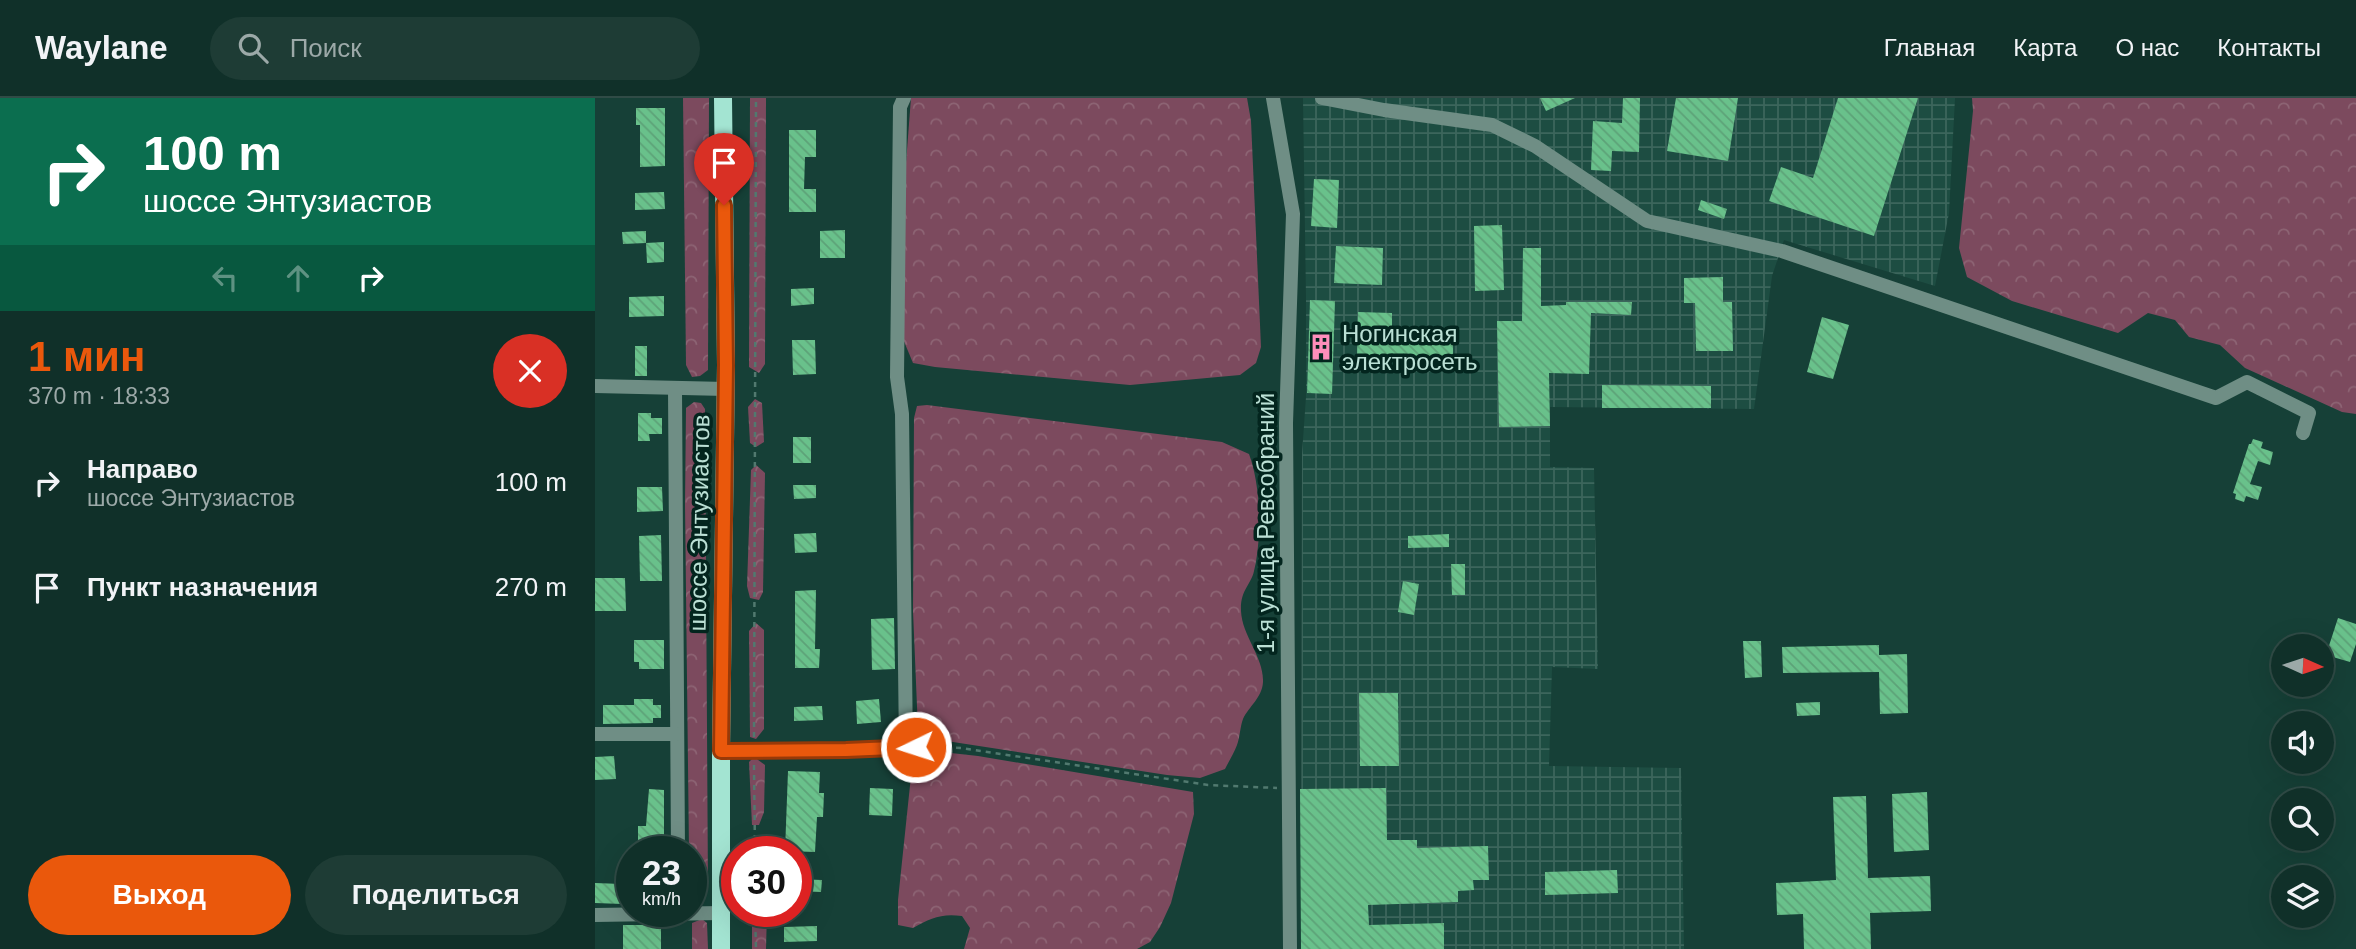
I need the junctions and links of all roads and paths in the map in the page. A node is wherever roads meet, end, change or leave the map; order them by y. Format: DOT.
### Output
graph roads {
  1 [pos="723,98"];
  2 [pos="756,98"];
  3 [pos="904,98"];
  4 [pos="1273,98"];
  5 [pos="1322,98"];
  6 [pos="595,386"];
  7 [pos="726,389"];
  8 [pos="675,390"];
  9 [pos="2303,433"];
  10 [pos="595,734"];
  11 [pos="677,734"];
  12 [pos="911,747"];
  13 [pos="721,751"];
  14 [pos="754,751"];
  15 [pos="1289,788"];
  16 [pos="678,836"];
  17 [pos="721,836"];
  18 [pos="755,836"];
  19 [pos="707,913"];
  20 [pos="721,913"];
  21 [pos="616,914"];
  22 [pos="595,915"];
  23 [pos="721,927"];
  24 [pos="755,927"];
  25 [pos="721,949"];
  26 [pos="756,949"];
  27 [pos="1290,949"];
  1 -- 7 [label="main road, шоссе Энтузиастов"];
  2 -- 14 [label="path"];
  3 -- 12 [label="street"];
  4 -- 15 [label="street, 1-я улица Ревсобраний"];
  5 -- 9 [label="street"];
  6 -- 8 [label="street"];
  7 -- 8 [label="street"];
  7 -- 13 [label="main road, шоссе Энтузиастов"];
  8 -- 11 [label="street"];
  10 -- 11 [label="street"];
  11 -- 16 [label="street"];
  12 -- 14 [label="street"];
  12 -- 15 [label="path"];
  13 -- 14 [label="street"];
  13 -- 17 [label="main road, шоссе Энтузиастов"];
  14 -- 18 [label="path"];
  15 -- 27 [label="street, 1-я улица Ревсобраний"];
  19 -- 20 [label="street"];
  21 -- 22 [label="street"];
  23 -- 25 [label="main road, шоссе Энтузиастов"];
  24 -- 26 [label="path"];
}
